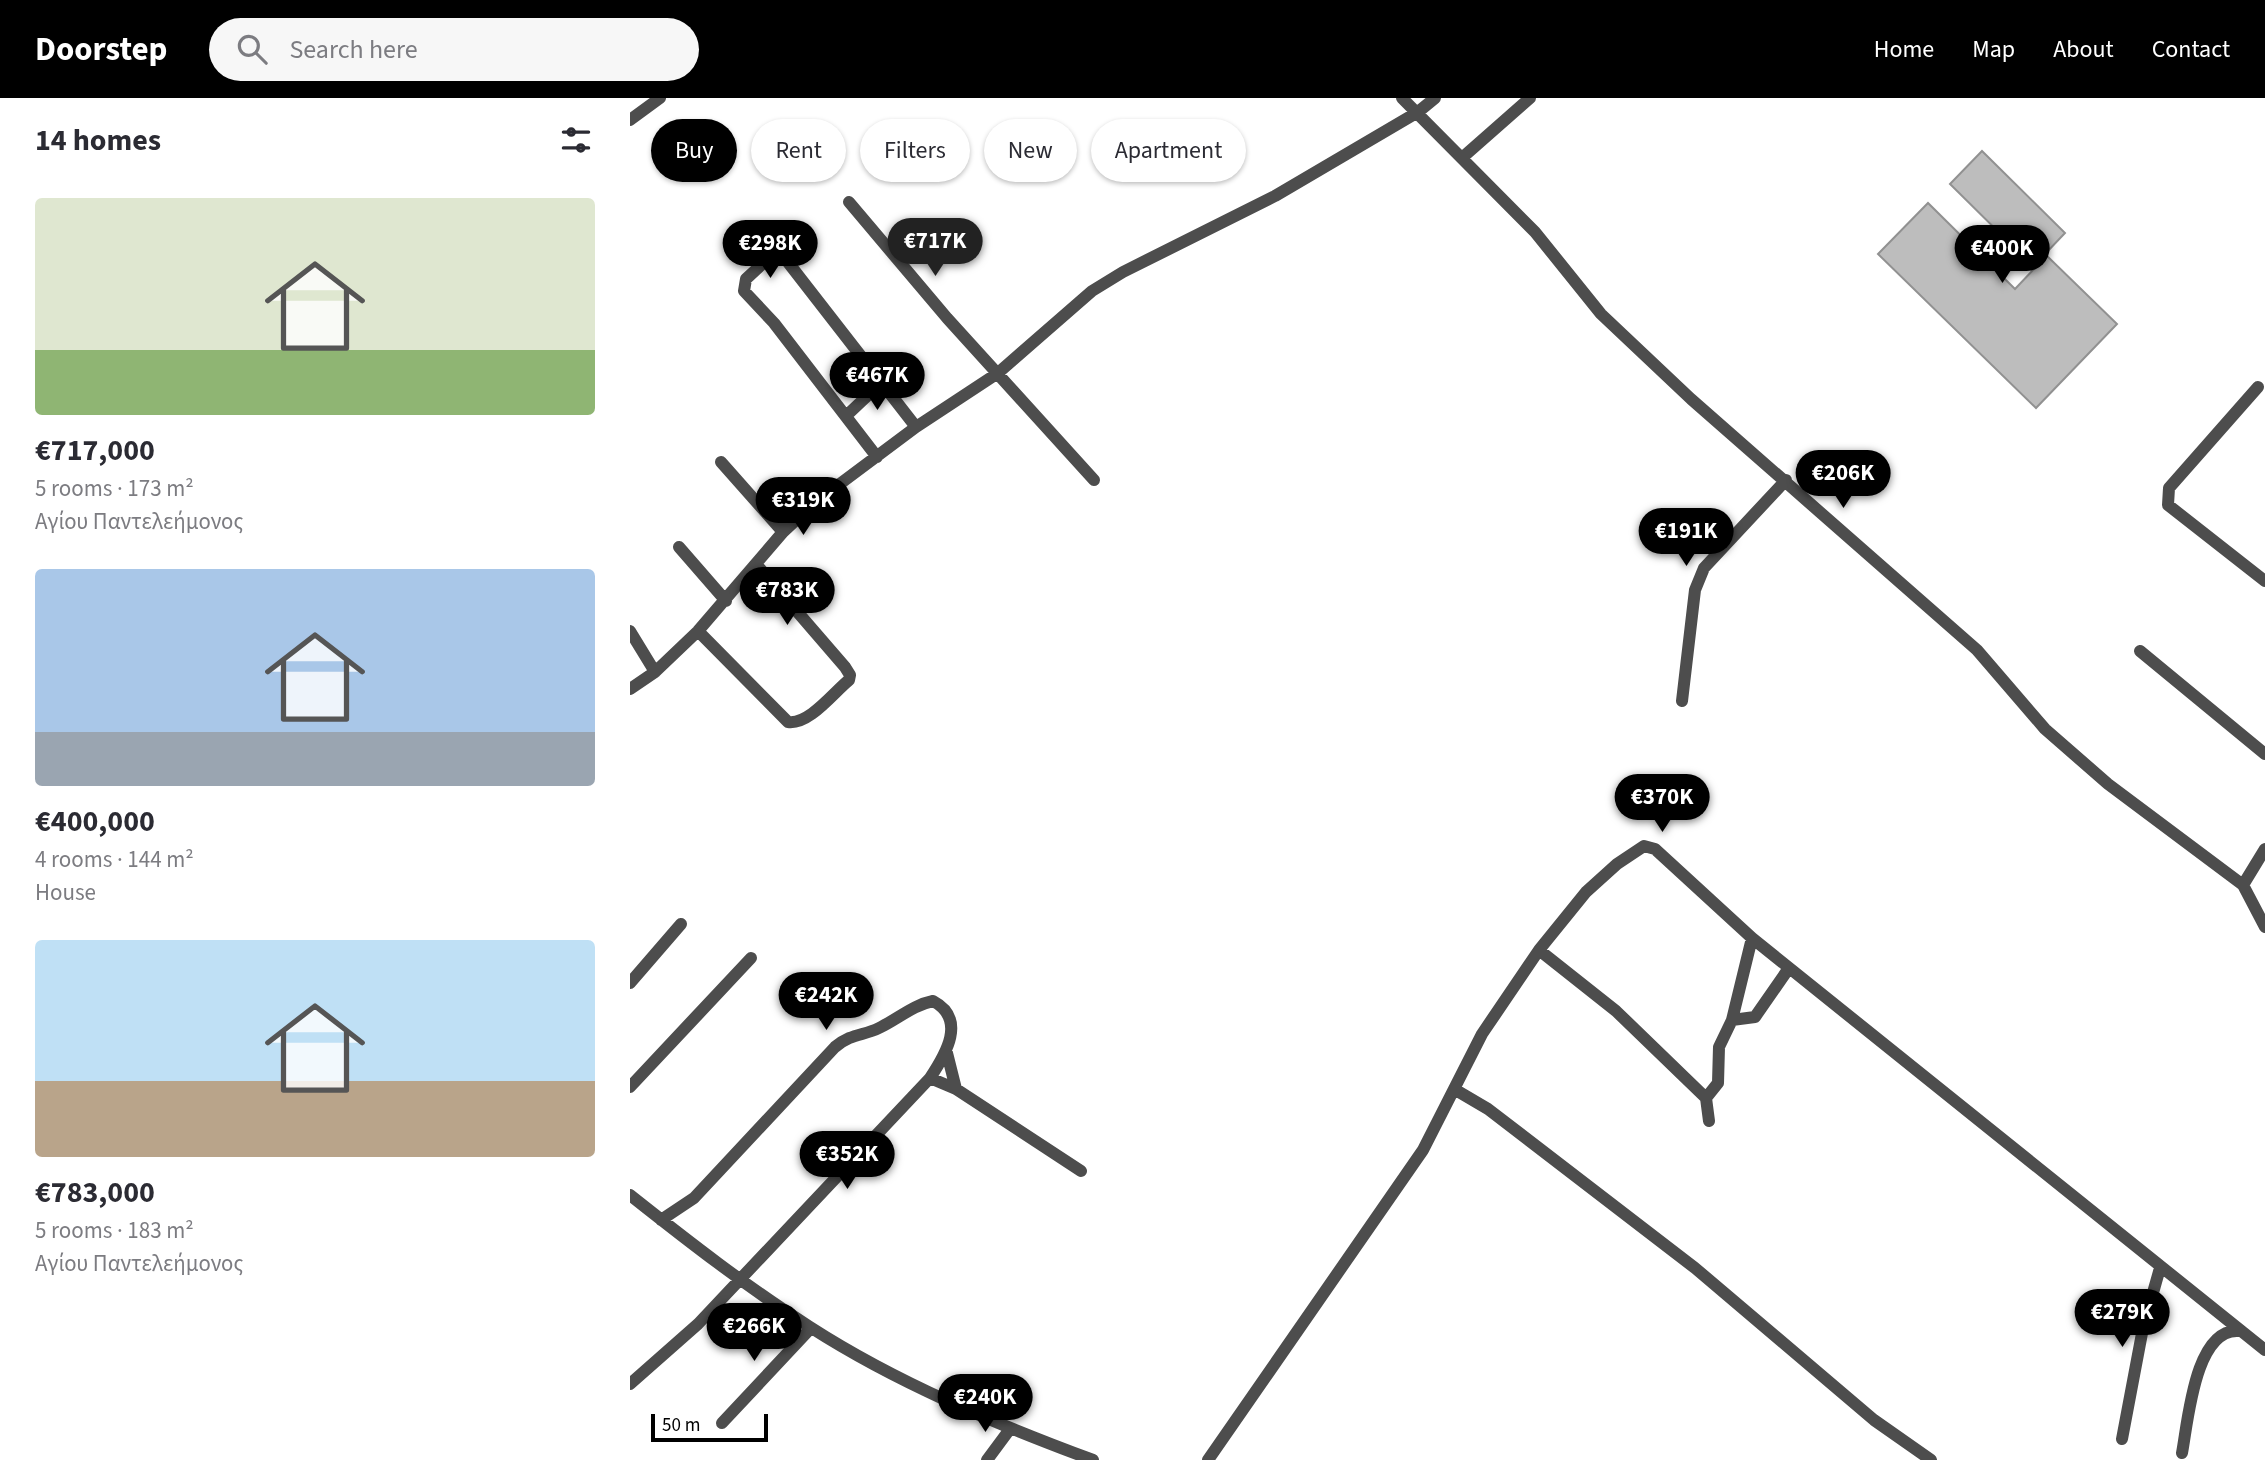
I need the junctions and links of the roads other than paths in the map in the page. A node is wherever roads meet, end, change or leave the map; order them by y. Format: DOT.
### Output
graph roads {
  1 [pos="660,98"];
  2 [pos="1402,98"];
  3 [pos="1435,98"];
  4 [pos="1530,98"];
  5 [pos="1418,112"];
  6 [pos="630,120"];
  7 [pos="1463,158"];
  8 [pos="849,202"];
  9 [pos="998,373"];
  10 [pos="882,382"];
  11 [pos="2258,387"];
  12 [pos="846,416"];
  13 [pos="916,427"];
  14 [pos="877,457"];
  15 [pos="721,462"];
  16 [pos="1094,480"];
  17 [pos="1786,480"];
  18 [pos="783,532"];
  19 [pos="679,547"];
  20 [pos="756,564"];
  21 [pos="2265,581"];
  22 [pos="726,601"];
  23 [pos="630,631"];
  24 [pos="698,631"];
  25 [pos="2140,651"];
  26 [pos="654,672"];
  27 [pos="630,689"];
  28 [pos="1682,701"];
  29 [pos="2265,754"];
  30 [pos="2265,849"];
  31 [pos="2243,885"];
  32 [pos="681,924"];
  33 [pos="2265,927"];
  34 [pos="1752,938"];
  35 [pos="1539,950"];
  36 [pos="751,958"];
  37 [pos="1789,968"];
  38 [pos="630,983"];
  39 [pos="1732,1020"];
  40 [pos="947,1053"];
  41 [pos="930,1078"];
  42 [pos="630,1087"];
  43 [pos="1454,1088"];
  44 [pos="956,1089"];
  45 [pos="1706,1098"];
  46 [pos="1709,1121"];
  47 [pos="1081,1171"];
  48 [pos="630,1195"];
  49 [pos="661,1220"];
  50 [pos="2160,1268"];
  51 [pos="739,1279"];
  52 [pos="811,1328"];
  53 [pos="2238,1331"];
  54 [pos="2265,1350"];
  55 [pos="630,1384"];
  56 [pos="722,1423"];
  57 [pos="1010,1429"];
  58 [pos="2122,1439"];
  59 [pos="2182,1453"];
  60 [pos="987,1460"];
  61 [pos="1093,1460"];
  62 [pos="1208,1460"];
  63 [pos="1931,1460"];
  1 -- 6 [label="street"];
  2 -- 5 [label="street"];
  3 -- 5 [label="street"];
  4 -- 7 [label="street"];
  5 -- 7 [label="street"];
  5 -- 9 [label="street"];
  7 -- 17 [label="street"];
  8 -- 9 [label="street"];
  9 -- 13 [label="street"];
  9 -- 16 [label="street"];
  10 -- 12 [label="street"];
  10 -- 12 [label="street"];
  10 -- 13 [label="street"];
  11 -- 21 [label="street"];
  12 -- 14 [label="street"];
  13 -- 14 [label="street"];
  14 -- 18 [label="street"];
  15 -- 18 [label="street"];
  17 -- 28 [label="street"];
  17 -- 31 [label="street"];
  18 -- 20 [label="street"];
  19 -- 22 [label="street"];
  20 -- 22 [label="street"];
  20 -- 24 [label="street"];
  22 -- 24 [label="street"];
  23 -- 26 [label="street"];
  24 -- 26 [label="street"];
  25 -- 29 [label="street"];
  26 -- 27 [label="street"];
  30 -- 31 [label="street"];
  31 -- 33 [label="street"];
  32 -- 38 [label="street"];
  34 -- 35 [label="street"];
  34 -- 37 [label="street"];
  34 -- 39 [label="street"];
  35 -- 43 [label="street"];
  35 -- 45 [label="street"];
  36 -- 42 [label="street"];
  37 -- 39 [label="street"];
  37 -- 50 [label="street"];
  39 -- 45 [label="street"];
  40 -- 41 [label="street"];
  40 -- 44 [label="street"];
  40 -- 49 [label="street"];
  41 -- 44 [label="street"];
  41 -- 51 [label="street"];
  43 -- 62 [label="street"];
  43 -- 63 [label="street"];
  44 -- 47 [label="street"];
  45 -- 46 [label="street"];
  48 -- 49 [label="street"];
  49 -- 51 [label="street"];
  50 -- 53 [label="street"];
  50 -- 58 [label="street"];
  51 -- 52 [label="street"];
  51 -- 55 [label="street"];
  52 -- 56 [label="street"];
  52 -- 57 [label="street"];
  53 -- 54 [label="street"];
  53 -- 59 [label="street"];
  57 -- 60 [label="street"];
  57 -- 61 [label="street"];
}
